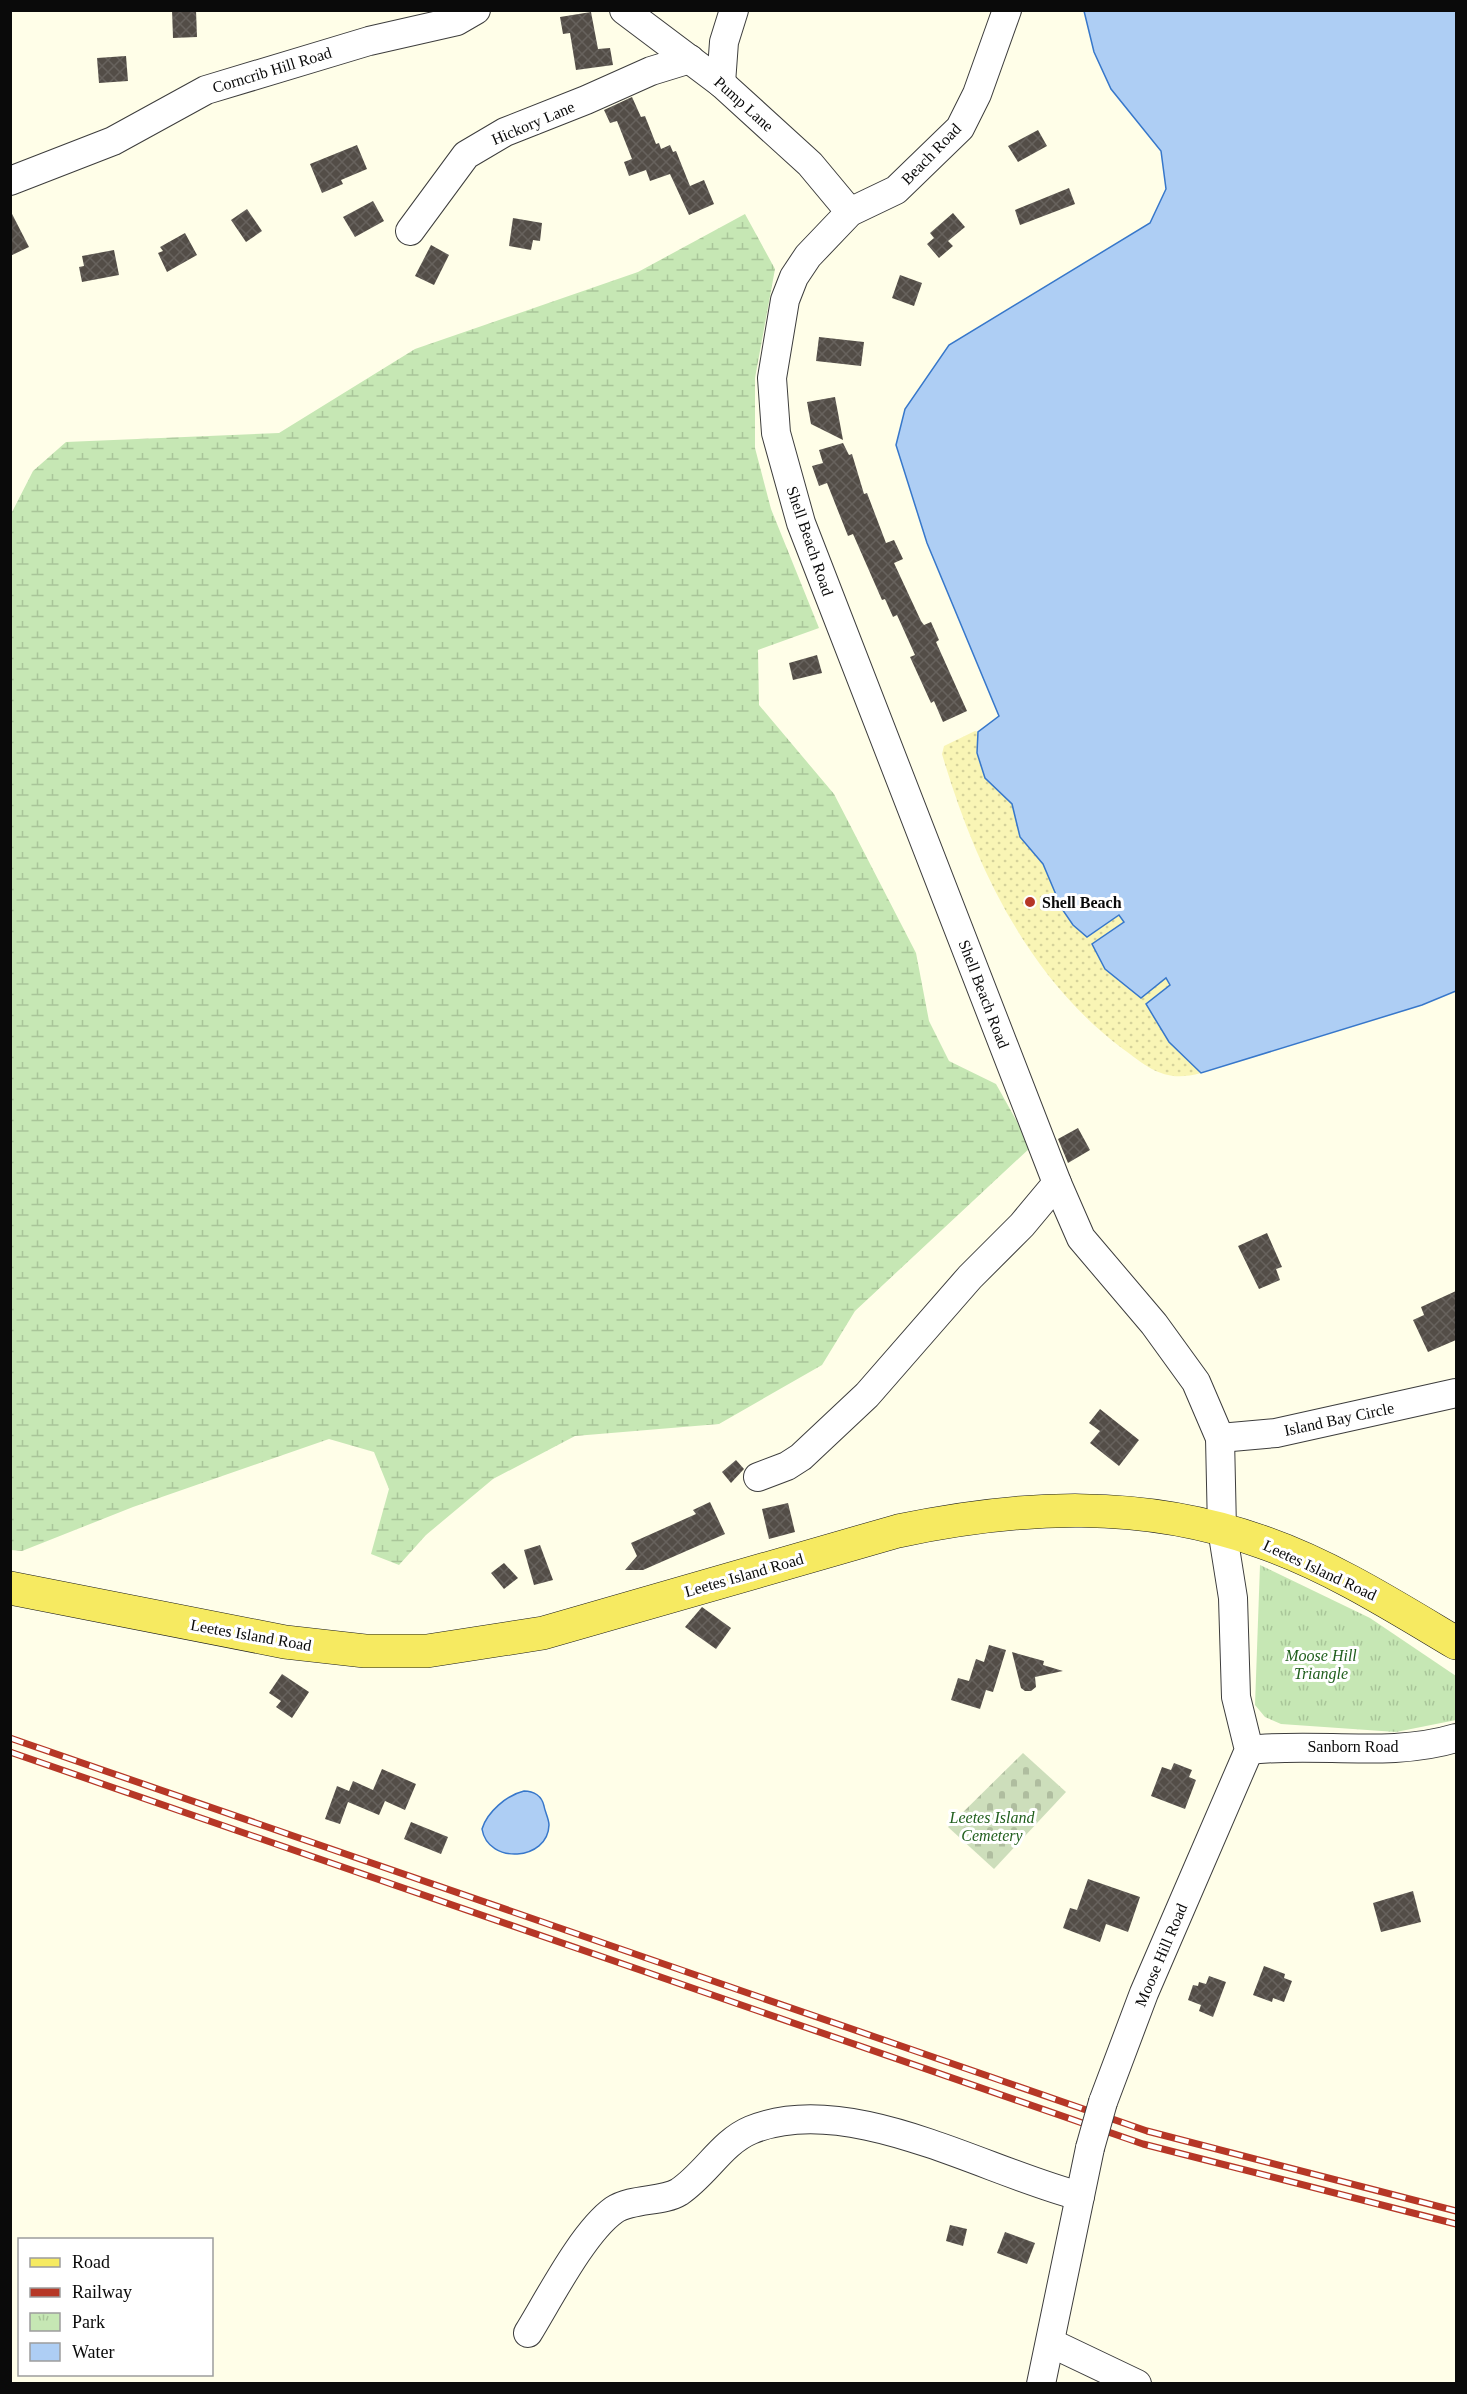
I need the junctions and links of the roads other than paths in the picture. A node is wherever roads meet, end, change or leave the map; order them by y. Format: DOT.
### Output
graph roads {
  1 [pos="476,10"];
  2 [pos="624,10"];
  3 [pos="734,10"];
  4 [pos="1007,10"];
  5 [pos="690,59"];
  6 [pos="721,83"];
  7 [pos="10,181"];
  8 [pos="850,212"];
  9 [pos="410,231"];
  10 [pos="776,433"];
  11 [pos="1057,1183"];
  12 [pos="1456,1393"];
  13 [pos="1220,1438"];
  14 [pos="759,1477"];
  15 [pos="1222,1529"];
  16 [pos="10,1588"];
  17 [pos="1456,1643"];
  18 [pos="1456,1738"];
  19 [pos="1249,1750"];
  20 [pos="1080,2196"];
  21 [pos="528,2333"];
  22 [pos="1051,2343"];
  23 [pos="1041,2384"];
  24 [pos="1137,2384"];
  1 -- 7 [label="street, Corncrib Hill Road"];
  2 -- 5 [label="street, Pump Lane"];
  3 -- 6 [label="street"];
  4 -- 8 [label="street, Beach Road"];
  5 -- 6 [label="street, Pump Lane"];
  5 -- 9 [label="street, Hickory Lane"];
  6 -- 8 [label="street, Pump Lane"];
  8 -- 10 [label="street, Beach Road"];
  10 -- 11 [label="street, Shell Beach Road"];
  11 -- 13 [label="street, Shell Beach Road"];
  11 -- 14 [label="street"];
  12 -- 13 [label="street, Island Bay Circle"];
  13 -- 15 [label="street, Shell Beach Road"];
  15 -- 16 [label="main road, Leetes Island Road"];
  15 -- 17 [label="main road, Leetes Island Road"];
  15 -- 19 [label="street"];
  18 -- 19 [label="street, Sanborn Road"];
  19 -- 20 [label="street, Moose Hill Road, bridge"];
  20 -- 21 [label="street"];
  20 -- 22 [label="street, Moose Hill Road"];
  22 -- 23 [label="street, Moose Hill Road"];
  22 -- 24 [label="street"];
}
